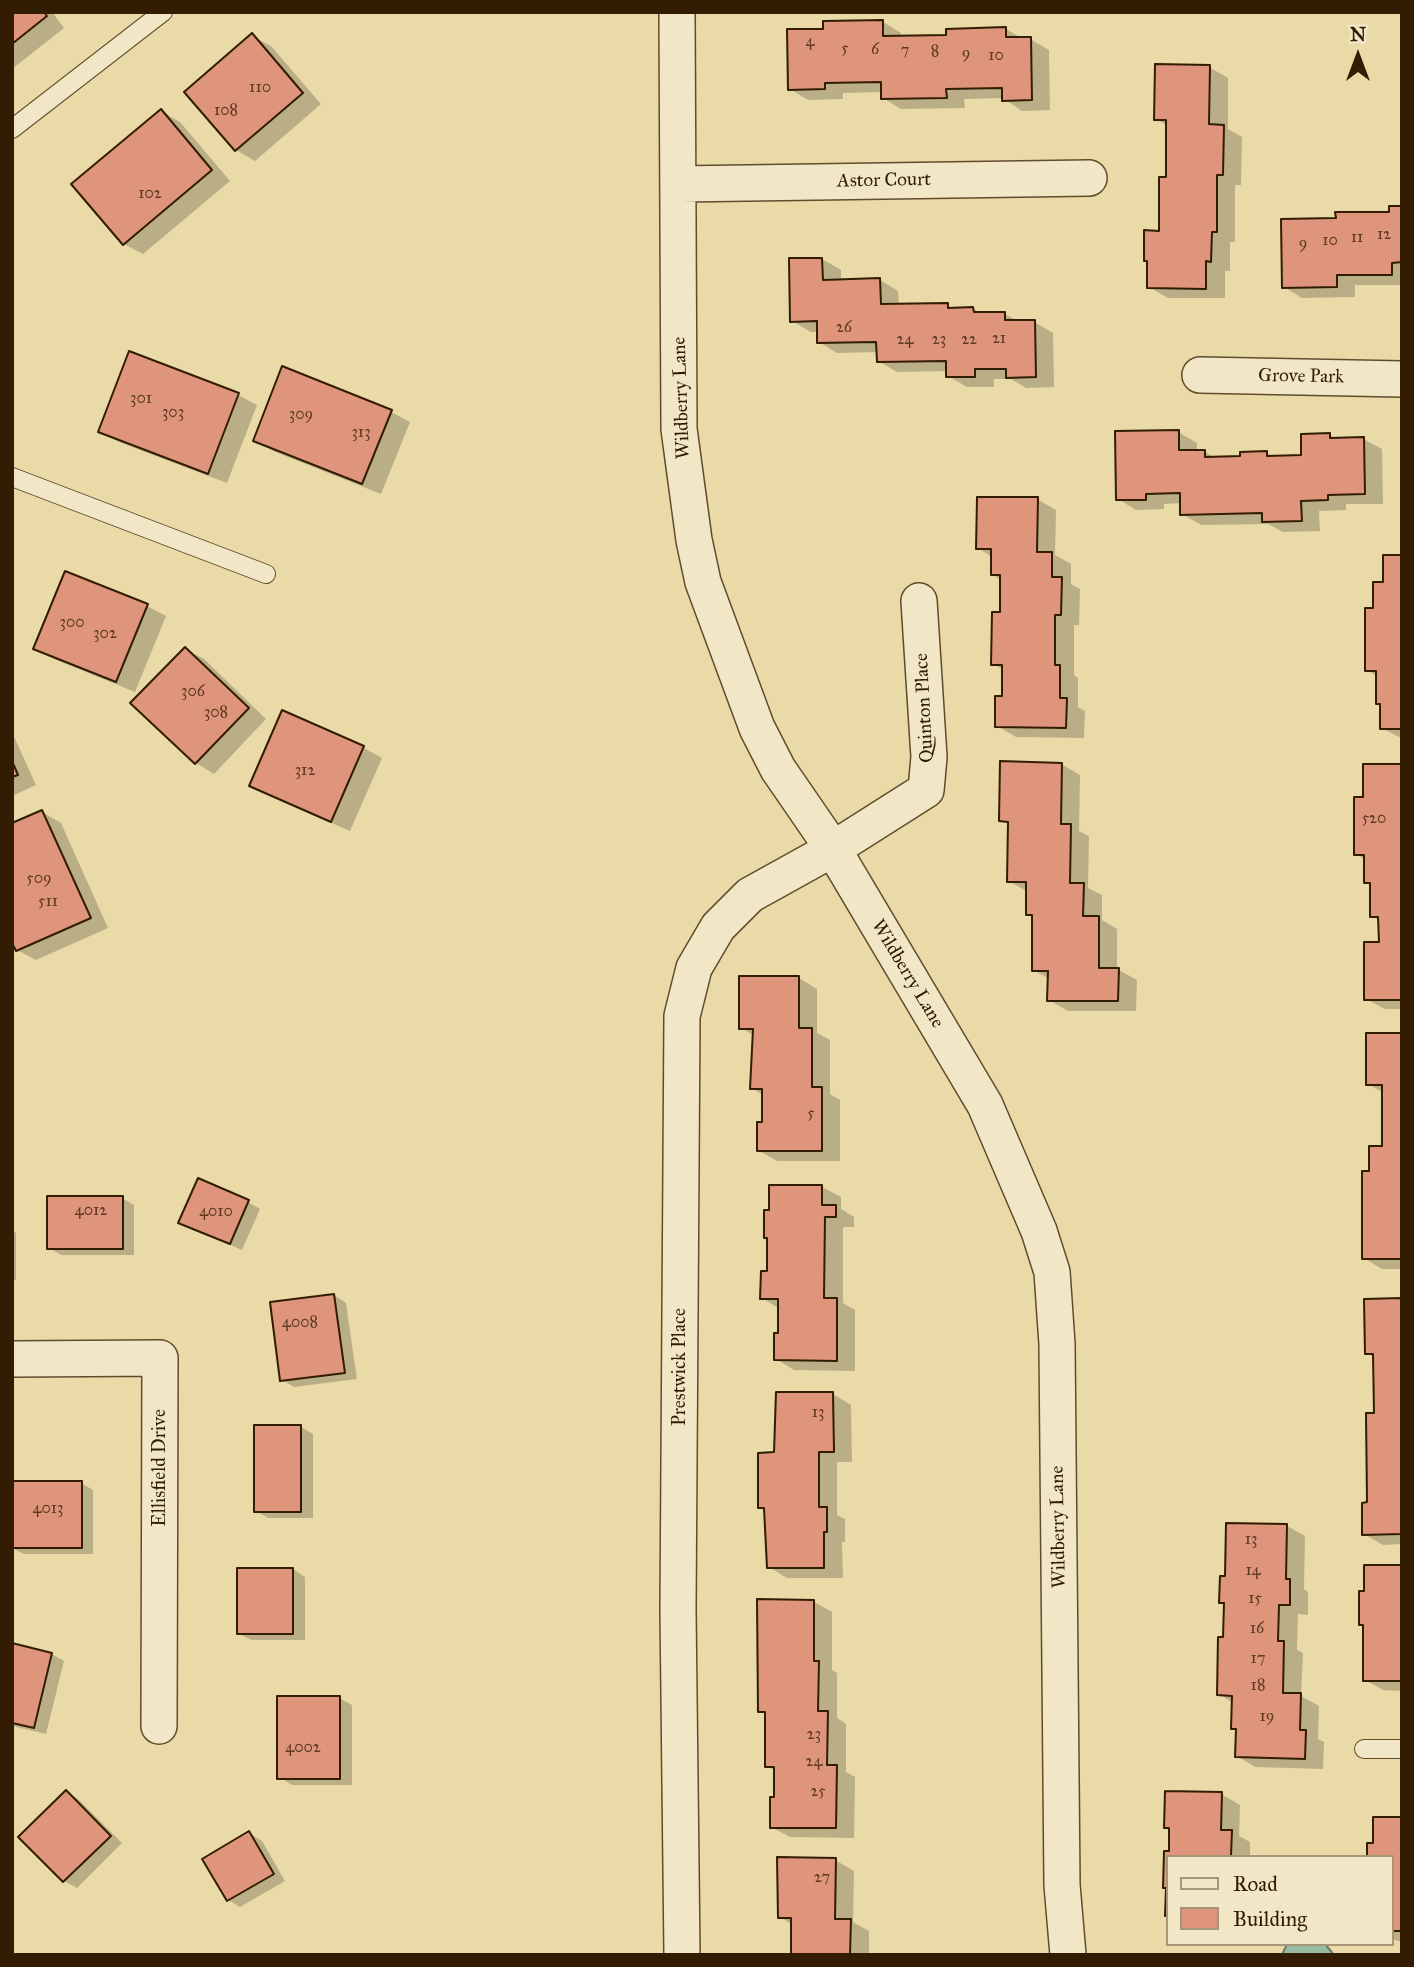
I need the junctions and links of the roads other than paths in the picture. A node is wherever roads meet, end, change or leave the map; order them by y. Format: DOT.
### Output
graph roads {
  1 [pos="163,12"];
  2 [pos="677,12"];
  3 [pos="12,129"];
  4 [pos="1089,178"];
  5 [pos="679,184"];
  6 [pos="1200,375"];
  7 [pos="1402,379"];
  8 [pos="12,477"];
  9 [pos="266,574"];
  10 [pos="919,601"];
  11 [pos="833,849"];
  12 [pos="12,1359"];
  13 [pos="159,1726"];
  14 [pos="1364,1749"];
  15 [pos="1402,1749"];
  16 [pos="682,1955"];
  17 [pos="1068,1955"];
  1 -- 3 [label="lane"];
  2 -- 5 [label="street, Wildberry Lane"];
  4 -- 5 [label="street, Astor Court"];
  5 -- 11 [label="street, Wildberry Lane"];
  6 -- 7 [label="street, Grove Park"];
  8 -- 9 [label="lane"];
  10 -- 11 [label="street, Quinton Place"];
  11 -- 16 [label="street, Prestwick Place"];
  11 -- 17 [label="street, Wildberry Lane"];
  12 -- 13 [label="street, Ellisfield Drive"];
  14 -- 15 [label="lane"];
}
